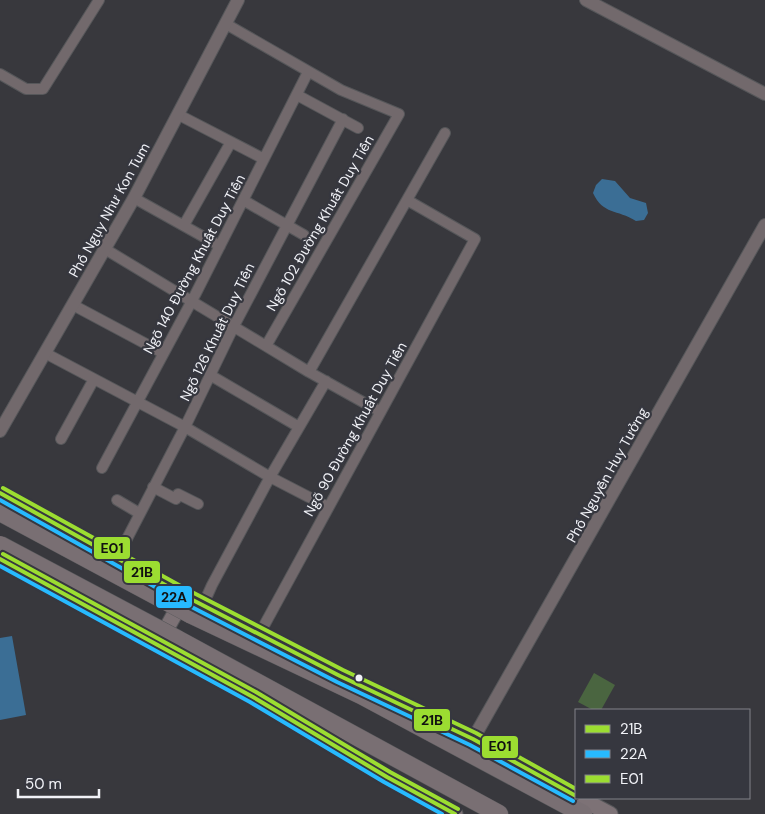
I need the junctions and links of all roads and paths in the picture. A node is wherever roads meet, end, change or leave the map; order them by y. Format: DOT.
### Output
graph roads {
  1 [pos="99,0"];
  2 [pos="238,0"];
  3 [pos="586,0"];
  4 [pos="226,24"];
  5 [pos="308,72"];
  6 [pos="0,74"];
  7 [pos="765,94"];
  8 [pos="297,95"];
  9 [pos="179,115"];
  10 [pos="343,119"];
  11 [pos="358,128"];
  12 [pos="445,134"];
  13 [pos="231,142"];
  14 [pos="264,159"];
  15 [pos="134,198"];
  16 [pos="244,200"];
  17 [pos="407,200"];
  18 [pos="184,225"];
  19 [pos="286,225"];
  20 [pos="765,225"];
  21 [pos="304,235"];
  22 [pos="220,246"];
  23 [pos="105,249"];
  24 [pos="192,301"];
  25 [pos="73,305"];
  26 [pos="234,326"];
  27 [pos="266,346"];
  28 [pos="45,353"];
  29 [pos="162,353"];
  30 [pos="309,372"];
  31 [pos="210,376"];
  32 [pos="94,379"];
  33 [pos="326,381"];
  34 [pos="138,402"];
  35 [pos="379,411"];
  36 [pos="185,427"];
  37 [pos="299,427"];
  38 [pos="0,430"];
  39 [pos="61,440"];
  40 [pos="102,468"];
  41 [pos="270,478"];
  42 [pos="153,486"];
  43 [pos="0,493"];
  44 [pos="117,500"];
  45 [pos="198,504"];
  46 [pos="328,506"];
  47 [pos="0,512"];
  48 [pos="139,513"];
  49 [pos="0,545"];
  50 [pos="117,558"];
  51 [pos="0,560"];
  52 [pos="185,596"];
  53 [pos="197,609"];
  54 [pos="260,633"];
  55 [pos="176,640"];
  56 [pos="158,644"];
  57 [pos="473,739"];
  58 [pos="575,795"];
  59 [pos="582,799"];
  60 [pos="455,814"];
  61 [pos="477,814"];
  62 [pos="499,814"];
  63 [pos="561,814"];
  64 [pos="583,814"];
  65 [pos="610,814"];
  1 -- 6 [label="street"];
  2 -- 4 [label="street, Phố Ngụy Như Kon Tum"];
  3 -- 7 [label="street"];
  4 -- 5 [label="street"];
  4 -- 9 [label="street, Phố Ngụy Như Kon Tum"];
  5 -- 8 [label="street, Ngõ 140 Đường Khuất Duy Tiến"];
  5 -- 27 [label="street, Ngõ 102 Đường Khuất Duy Tiến"];
  8 -- 10 [label="street"];
  8 -- 14 [label="street, Ngõ 140 Đường Khuất Duy Tiến"];
  9 -- 13 [label="street"];
  9 -- 15 [label="street, Phố Ngụy Như Kon Tum"];
  10 -- 11 [label="street"];
  10 -- 19 [label="street, Ngõ 126 Khuất Duy Tiến"];
  12 -- 17 [label="street"];
  13 -- 14 [label="street"];
  13 -- 18 [label="street"];
  14 -- 16 [label="street, Ngõ 140 Đường Khuất Duy Tiến"];
  15 -- 18 [label="street"];
  15 -- 23 [label="street, Phố Ngụy Như Kon Tum"];
  16 -- 19 [label="street"];
  16 -- 22 [label="street, Ngõ 140 Đường Khuất Duy Tiến"];
  17 -- 30 [label="street"];
  17 -- 35 [label="street, Ngõ 90 Đường Khuất Duy Tiến"];
  18 -- 22 [label="street"];
  19 -- 21 [label="street"];
  19 -- 26 [label="street, Ngõ 126 Khuất Duy Tiến"];
  20 -- 57 [label="street, Phố Nguyễn Huy Tưởng"];
  22 -- 24 [label="street, Ngõ 140 Đường Khuất Duy Tiến"];
  23 -- 24 [label="street"];
  23 -- 25 [label="street, Phố Ngụy Như Kon Tum"];
  24 -- 26 [label="street"];
  24 -- 29 [label="street, Ngõ 140 Đường Khuất Duy Tiến"];
  25 -- 28 [label="street, Phố Ngụy Như Kon Tum"];
  25 -- 29 [label="street"];
  26 -- 27 [label="street"];
  26 -- 31 [label="street, Ngõ 126 Khuất Duy Tiến"];
  27 -- 30 [label="street"];
  28 -- 32 [label="street"];
  28 -- 38 [label="street, Phố Ngụy Như Kon Tum"];
  29 -- 34 [label="street, Ngõ 140 Đường Khuất Duy Tiến"];
  30 -- 33 [label="street"];
  31 -- 36 [label="street, Ngõ 126 Khuất Duy Tiến"];
  31 -- 37 [label="street"];
  32 -- 34 [label="street"];
  32 -- 39 [label="street"];
  33 -- 35 [label="street"];
  33 -- 37 [label="street"];
  34 -- 36 [label="street"];
  34 -- 40 [label="street, Ngõ 140 Đường Khuất Duy Tiến"];
  35 -- 46 [label="street, Ngõ 90 Đường Khuất Duy Tiến"];
  36 -- 41 [label="street"];
  36 -- 42 [label="street, Ngõ 126 Khuất Duy Tiến"];
  37 -- 41 [label="street"];
  41 -- 46 [label="street"];
  41 -- 53 [label="street"];
  42 -- 45 [label="street"];
  42 -- 48 [label="street, Ngõ 126 Khuất Duy Tiến"];
  43 -- 50 [label="main road"];
  44 -- 48 [label="street"];
  46 -- 54 [label="street, Ngõ 90 Đường Khuất Duy Tiến"];
  47 -- 53 [label="highway, bridge"];
  48 -- 50 [label="street, Ngõ 126 Khuất Duy Tiến"];
  49 -- 55 [label="highway, bridge"];
  50 -- 52 [label="main road"];
  51 -- 56 [label="main road"];
  52 -- 53 [label="main road"];
  52 -- 56 [label="main road"];
  53 -- 54 [label="main road"];
  53 -- 63 [label="highway"];
  53 -- 64 [label="highway"];
  54 -- 57 [label="main road"];
  55 -- 61 [label="highway"];
  55 -- 62 [label="highway"];
  56 -- 60 [label="main road"];
  57 -- 58 [label="main road"];
  59 -- 65 [label="main road"];
}
